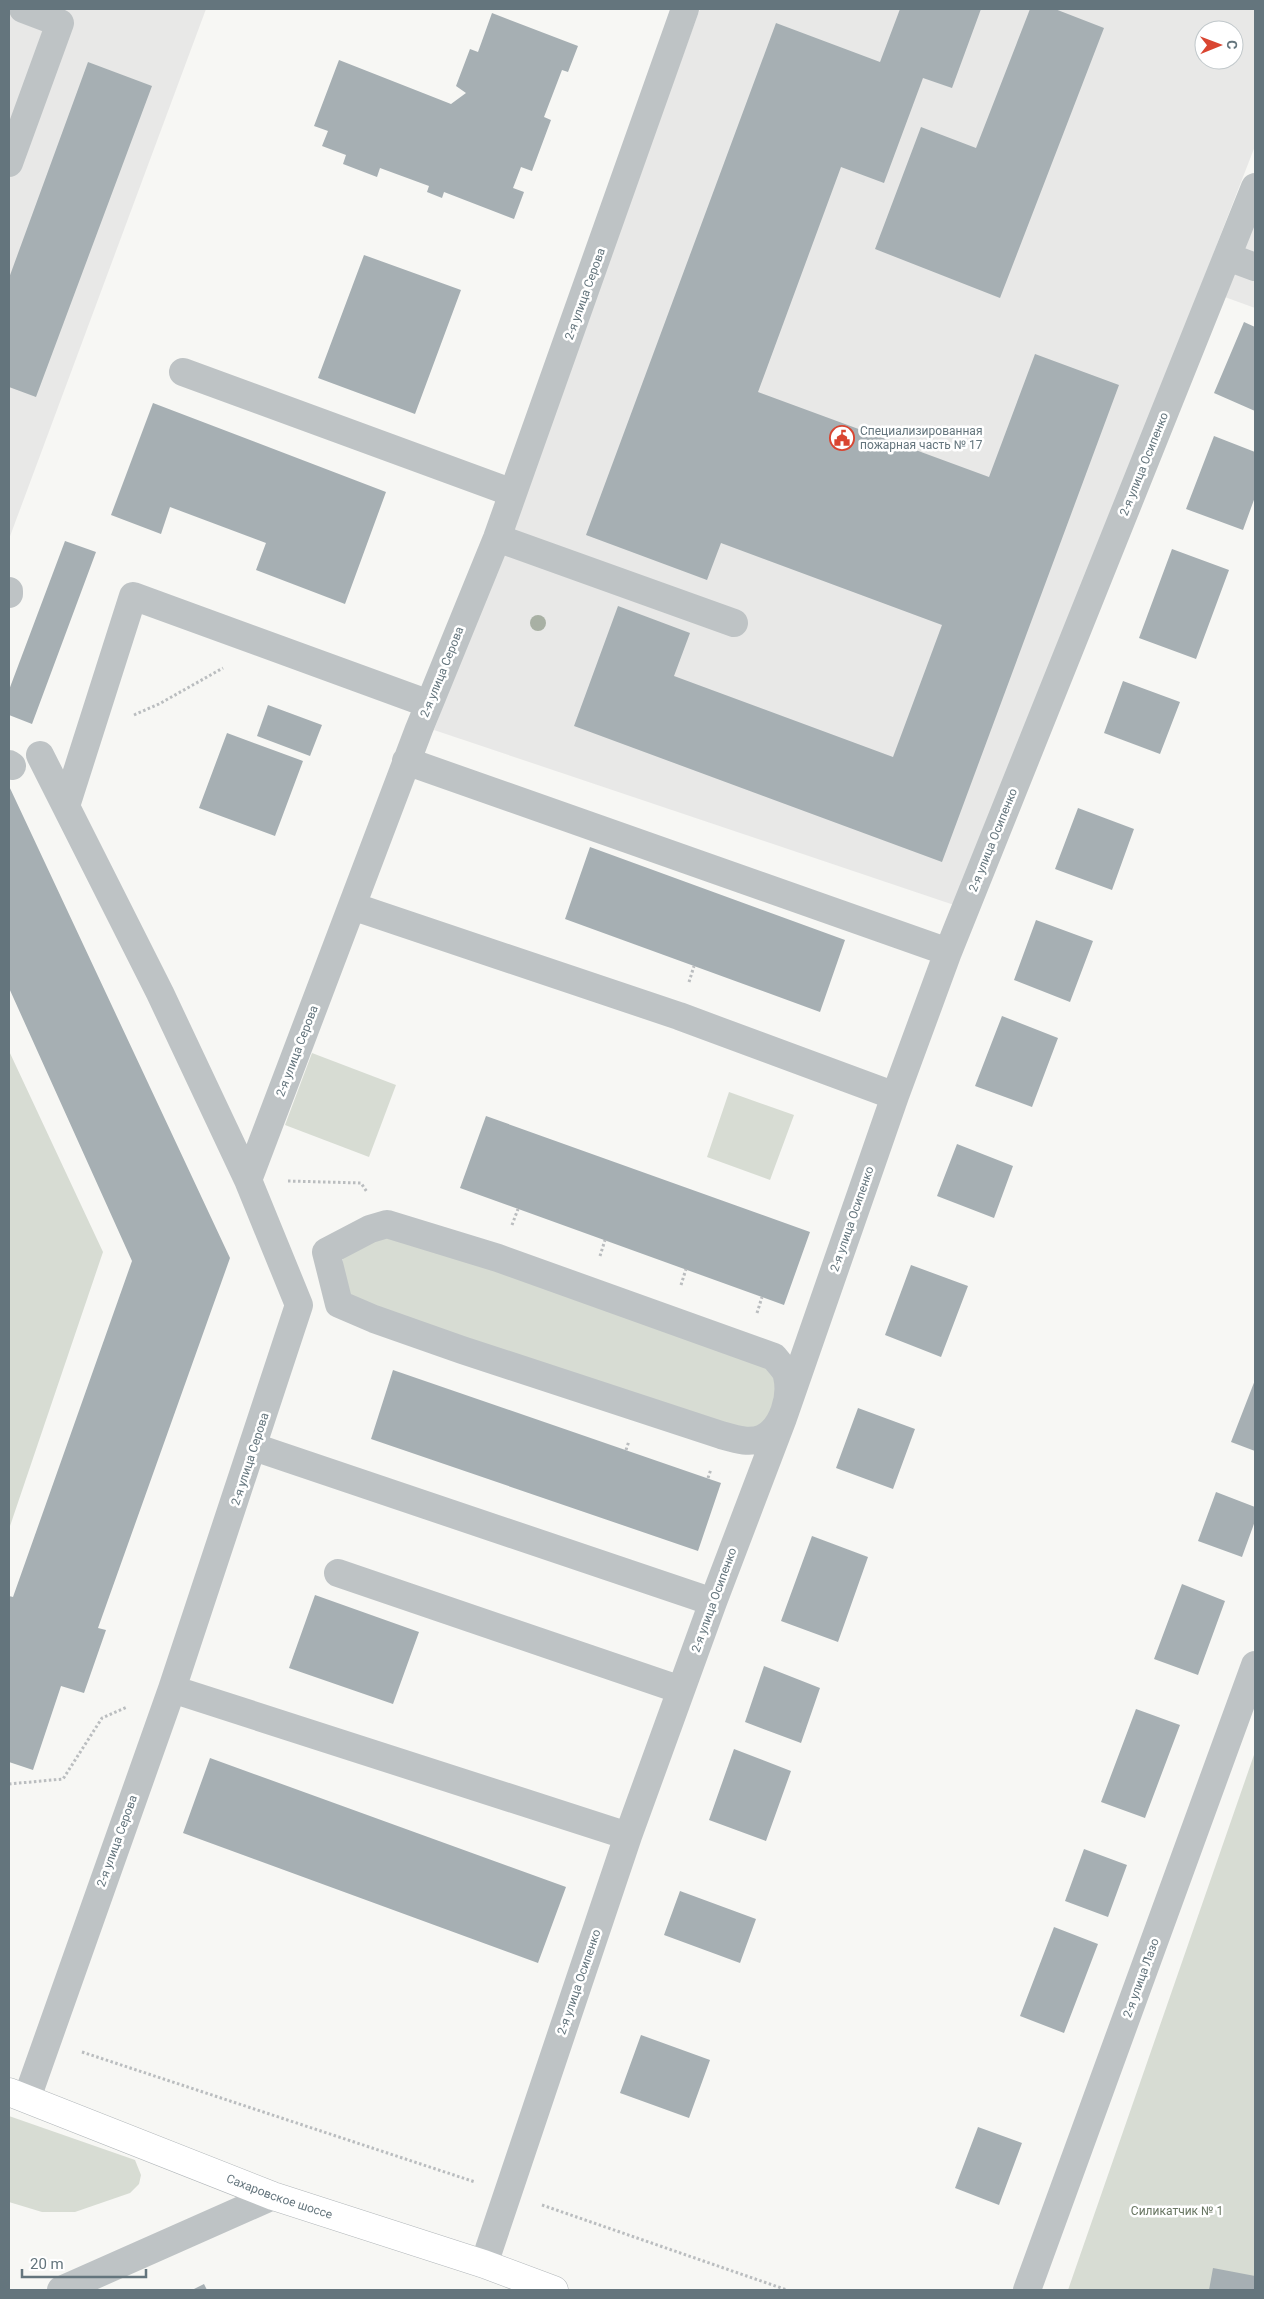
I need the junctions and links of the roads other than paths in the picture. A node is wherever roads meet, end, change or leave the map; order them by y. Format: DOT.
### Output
graph roads {
  1 [pos="24,9"];
  2 [pos="685,9"];
  3 [pos="9,163"];
  4 [pos="1255,187"];
  5 [pos="1228,257"];
  6 [pos="1255,267"];
  7 [pos="183,372"];
  8 [pos="513,493"];
  9 [pos="497,538"];
  10 [pos="734,623"];
  11 [pos="429,704"];
  12 [pos="40,755"];
  13 [pos="406,761"];
  14 [pos="66,806"];
  15 [pos="352,906"];
  16 [pos="948,952"];
  17 [pos="895,1096"];
  18 [pos="248,1180"];
  19 [pos="326,1252"];
  20 [pos="285,1265"];
  21 [pos="783,1418"];
  22 [pos="254,1447"];
  23 [pos="338,1573"];
  24 [pos="713,1602"];
  25 [pos="1255,1665"];
  26 [pos="172,1689"];
  27 [pos="681,1690"];
  28 [pos="628,1836"];
  29 [pos="18,2095"];
  30 [pos="273,2196"];
  31 [pos="484,2264"];
  32 [pos="61,2290"];
  33 [pos="554,2290"];
  34 [pos="1027,2290"];
  1 -- 3 [label="street"];
  2 -- 8 [label="street, 2-я улица Серова"];
  4 -- 5 [label="street, 2-я улица Осипенко"];
  5 -- 6 [label="street"];
  5 -- 16 [label="street, 2-я улица Осипенко"];
  7 -- 8 [label="street"];
  8 -- 9 [label="street, 2-я улица Серова"];
  9 -- 10 [label="street"];
  9 -- 11 [label="street, 2-я улица Серова"];
  11 -- 13 [label="street, 2-я улица Серова"];
  11 -- 14 [label="street"];
  12 -- 14 [label="street"];
  13 -- 15 [label="street, 2-я улица Серова"];
  13 -- 16 [label="street"];
  14 -- 18 [label="street"];
  15 -- 17 [label="street"];
  15 -- 18 [label="street, 2-я улица Серова"];
  16 -- 17 [label="street, 2-я улица Осипенко"];
  17 -- 21 [label="street, 2-я улица Осипенко"];
  18 -- 20 [label="street, 2-я улица Серова"];
  19 -- 20 [label="street"];
  19 -- 21 [label="street"];
  19 -- 21 [label="street"];
  20 -- 22 [label="street, 2-я улица Серова"];
  21 -- 24 [label="street, 2-я улица Осипенко"];
  22 -- 24 [label="street"];
  22 -- 26 [label="street, 2-я улица Серова"];
  23 -- 27 [label="street"];
  24 -- 27 [label="street, 2-я улица Осипенко"];
  25 -- 34 [label="street, 2-я улица Лазо"];
  26 -- 28 [label="street"];
  26 -- 29 [label="street, 2-я улица Серова"];
  27 -- 28 [label="street, 2-я улица Осипенко"];
  28 -- 31 [label="street, 2-я улица Осипенко"];
  29 -- 30 [label="main road, Сахаровское шоссе"];
  30 -- 31 [label="main road, Сахаровское шоссе"];
  30 -- 32 [label="street"];
  31 -- 33 [label="main road, Сахаровское шоссе"];
}
